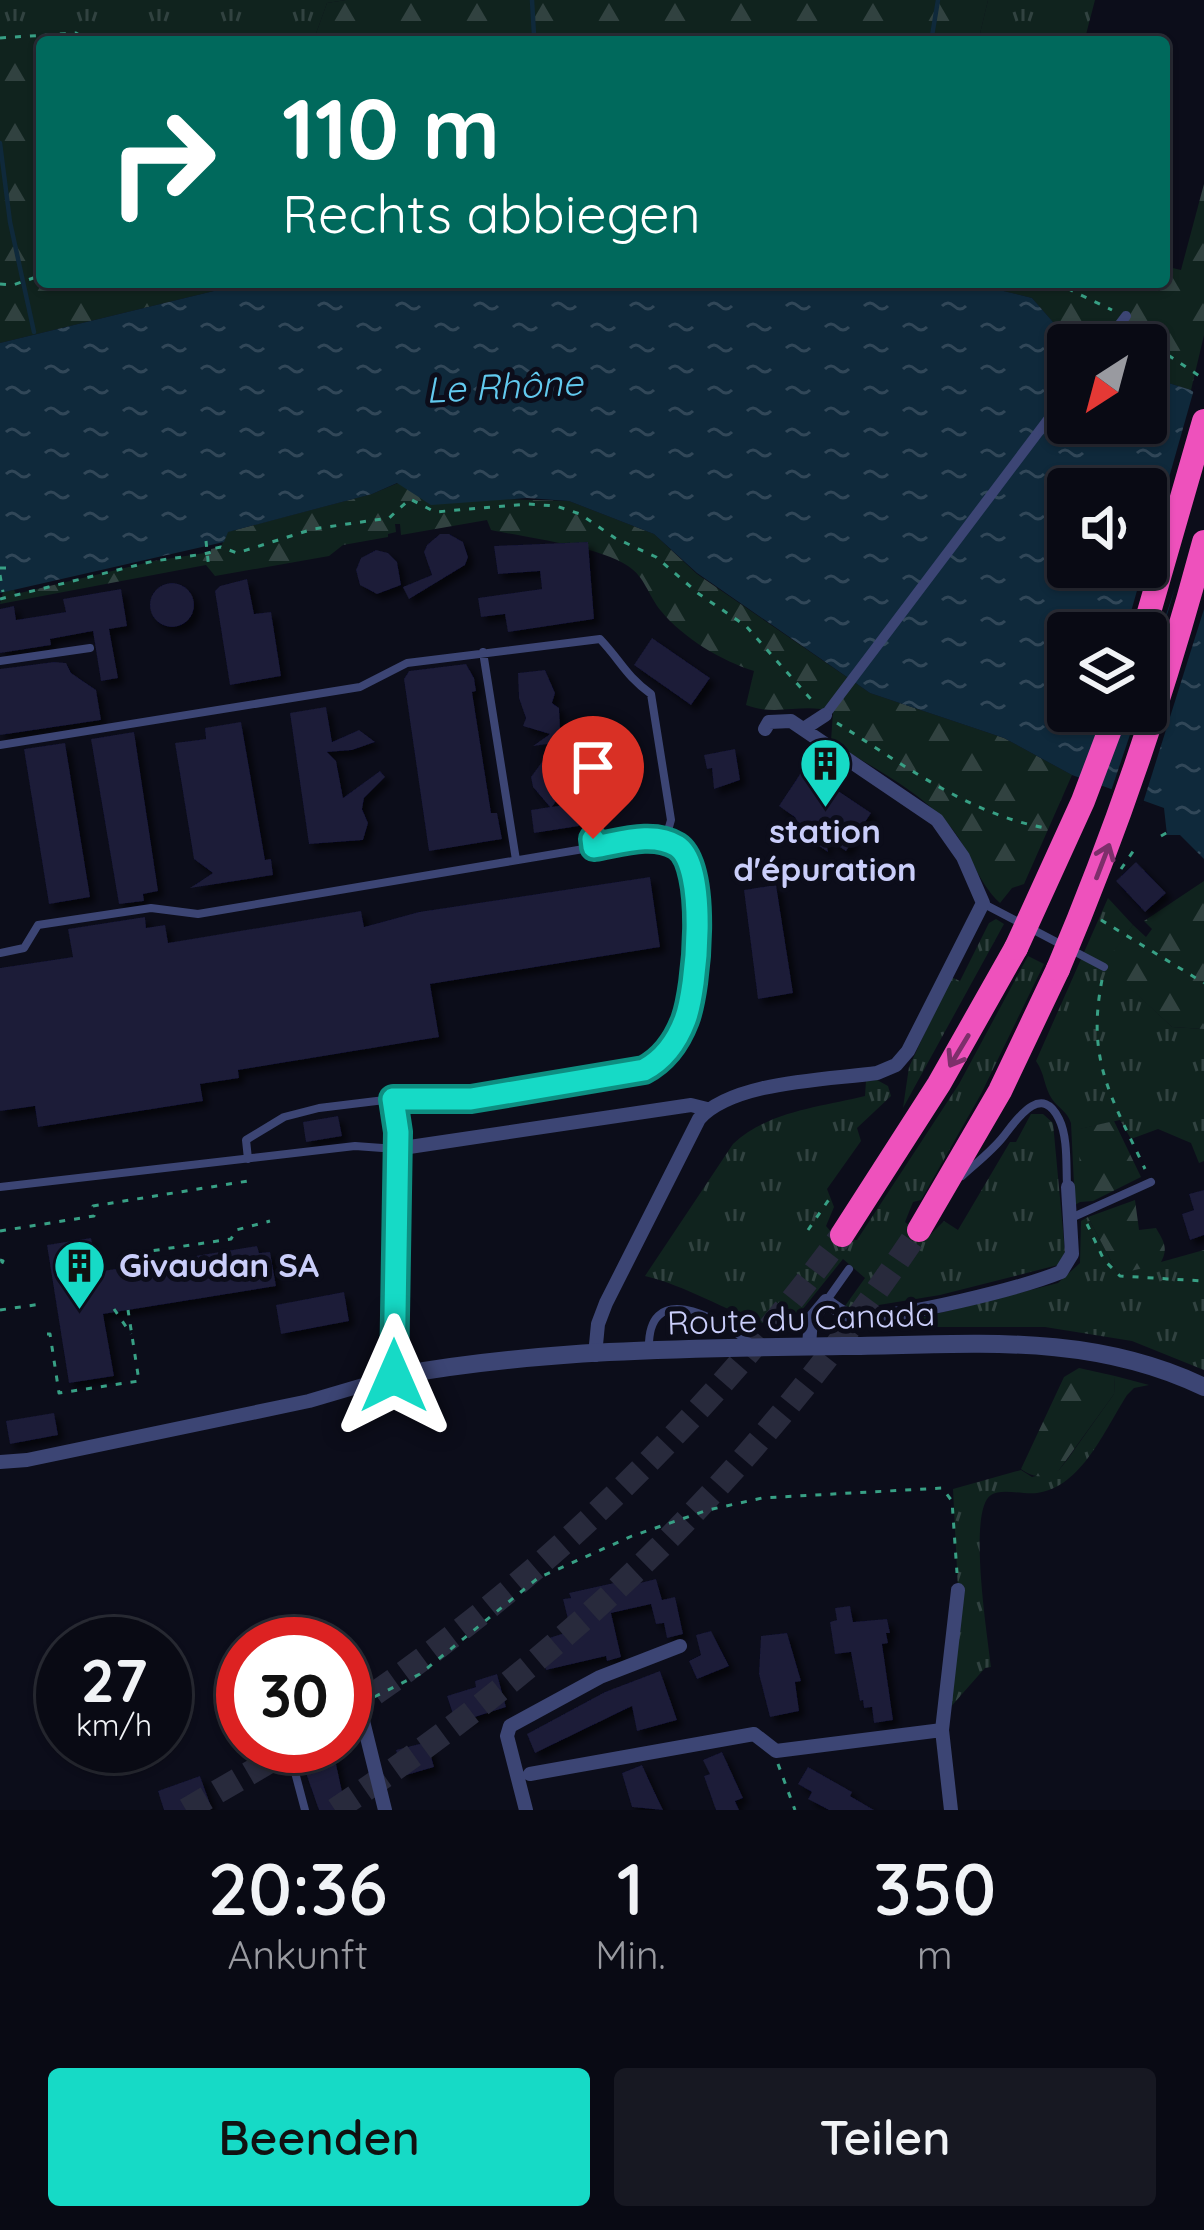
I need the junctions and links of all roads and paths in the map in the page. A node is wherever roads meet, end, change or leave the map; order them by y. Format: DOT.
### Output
graph roads {
  1 [pos="81,36"];
  2 [pos="0,38"];
  3 [pos="36,277"];
  4 [pos="0,284"];
  5 [pos="1066,288"];
  6 [pos="1125,318"];
  7 [pos="1120,324"];
  8 [pos="1204,379"];
  9 [pos="1047,421"];
  10 [pos="1204,421"];
  11 [pos="206,541"];
  12 [pos="1204,542"];
  13 [pos="2,570"];
  14 [pos="209,570"];
  15 [pos="3,592"];
  16 [pos="0,599"];
  17 [pos="1149,612"];
  18 [pos="90,648"];
  19 [pos="484,652"];
  20 [pos="0,661"];
  21 [pos="828,713"];
  22 [pos="805,728"];
  23 [pos="764,729"];
  24 [pos="1109,732"];
  25 [pos="0,745"];
  26 [pos="586,790"];
  27 [pos="1045,828"];
  28 [pos="1168,832"];
  29 [pos="1161,836"];
  30 [pos="665,841"];
  31 [pos="1114,843"];
  32 [pos="594,847"];
  33 [pos="1135,850"];
  34 [pos="517,860"];
  35 [pos="983,904"];
  36 [pos="1101,920"];
  37 [pos="0,953"];
  38 [pos="1104,968"];
  39 [pos="1204,983"];
  40 [pos="393,1099"];
  41 [pos="707,1109"];
  42 [pos="396,1149"];
  43 [pos="248,1160"];
  44 [pos="254,1180"];
  45 [pos="1151,1182"];
  46 [pos="1068,1186"];
  47 [pos="0,1187"];
  48 [pos="832,1195"];
  49 [pos="939,1198"];
  50 [pos="1074,1217"];
  51 [pos="270,1221"];
  52 [pos="808,1230"];
  53 [pos="919,1230"];
  54 [pos="0,1231"];
  55 [pos="842,1234"];
  56 [pos="124,1255"];
  57 [pos="849,1269"];
  58 [pos="1204,1281"];
  59 [pos="826,1301"];
  60 [pos="41,1304"];
  61 [pos="114,1309"];
  62 [pos="0,1310"];
  63 [pos="128,1310"];
  64 [pos="46,1334"];
  65 [pos="132,1335"];
  66 [pos="809,1346"];
  67 [pos="754,1347"];
  68 [pos="649,1353"];
  69 [pos="596,1355"];
  70 [pos="394,1376"];
  71 [pos="1204,1387"];
  72 [pos="0,1462"];
  73 [pos="958,1590"];
  74 [pos="680,1646"];
  75 [pos="372,1697"];
  76 [pos="942,1730"];
  77 [pos="776,1751"];
  78 [pos="372,1757"];
  79 [pos="296,1773"];
  80 [pos="530,1774"];
  81 [pos="305,1810"];
  82 [pos="385,1810"];
  83 [pos="526,1810"];
  84 [pos="795,1810"];
  85 [pos="951,1810"];
  1 -- 2 [label="path"];
  3 -- 4 [label="path"];
  5 -- 6 [label="path"];
  6 -- 7 [label="street"];
  6 -- 8 [label="path"];
  9 -- 21 [label="street"];
  10 -- 17 [label="highway"];
  11 -- 14 [label="path"];
  49 -- 12 [label="highway, one-way, bridge"];
  13 -- 15 [label="path"];
  16 -- 21 [label="path"];
  18 -- 20 [label="lane"];
  19 -- 25 [label="lane"];
  19 -- 30 [label="lane"];
  19 -- 34 [label="lane"];
  21 -- 22 [label="street"];
  21 -- 27 [label="path"];
  22 -- 23 [label="street"];
  22 -- 35 [label="street"];
  24 -- 55 [label="highway, one-way, bridge"];
  26 -- 32 [label="lane"];
  28 -- 29 [label="path"];
  30 -- 32 [label="lane"];
  30 -- 40 [label="lane"];
  31 -- 33 [label="path"];
  32 -- 34 [label="lane"];
  34 -- 37 [label="lane"];
  35 -- 38 [label="lane"];
  35 -- 41 [label="street"];
  36 -- 39 [label="path"];
  38 -- 45 [label="path"];
  40 -- 42 [label="lane"];
  40 -- 43 [label="lane"];
  41 -- 42 [label="street"];
  41 -- 69 [label="street"];
  42 -- 43 [label="lane"];
  42 -- 70 [label="street"];
  43 -- 47 [label="lane"];
  44 -- 54 [label="path"];
  45 -- 50 [label="lane"];
  46 -- 49 [label="lane"];
  46 -- 50 [label="street"];
  48 -- 52 [label="path"];
  49 -- 53 [label="highway"];
  50 -- 58 [label="path"];
  50 -- 59 [label="street"];
  51 -- 56 [label="path"];
  57 -- 59 [label="lane"];
  59 -- 66 [label="street"];
  60 -- 62 [label="path"];
  61 -- 65 [label="path"];
  63 -- 65 [label="path"];
  64 -- 65 [label="path"];
  66 -- 67 [label="street, Route du Canada"];
  66 -- 71 [label="street, Route du Canada"];
  67 -- 68 [label="street, Route du Canada"];
  67 -- 68 [label="lane"];
  68 -- 69 [label="street, Route du Canada"];
  69 -- 70 [label="street, Route du Canada"];
  70 -- 72 [label="street"];
  73 -- 75 [label="path"];
  73 -- 76 [label="street"];
  74 -- 83 [label="street"];
  76 -- 77 [label="street"];
  76 -- 85 [label="street"];
  77 -- 80 [label="street"];
  77 -- 84 [label="path"];
  78 -- 82 [label="street"];
  79 -- 81 [label="lane"];
}
